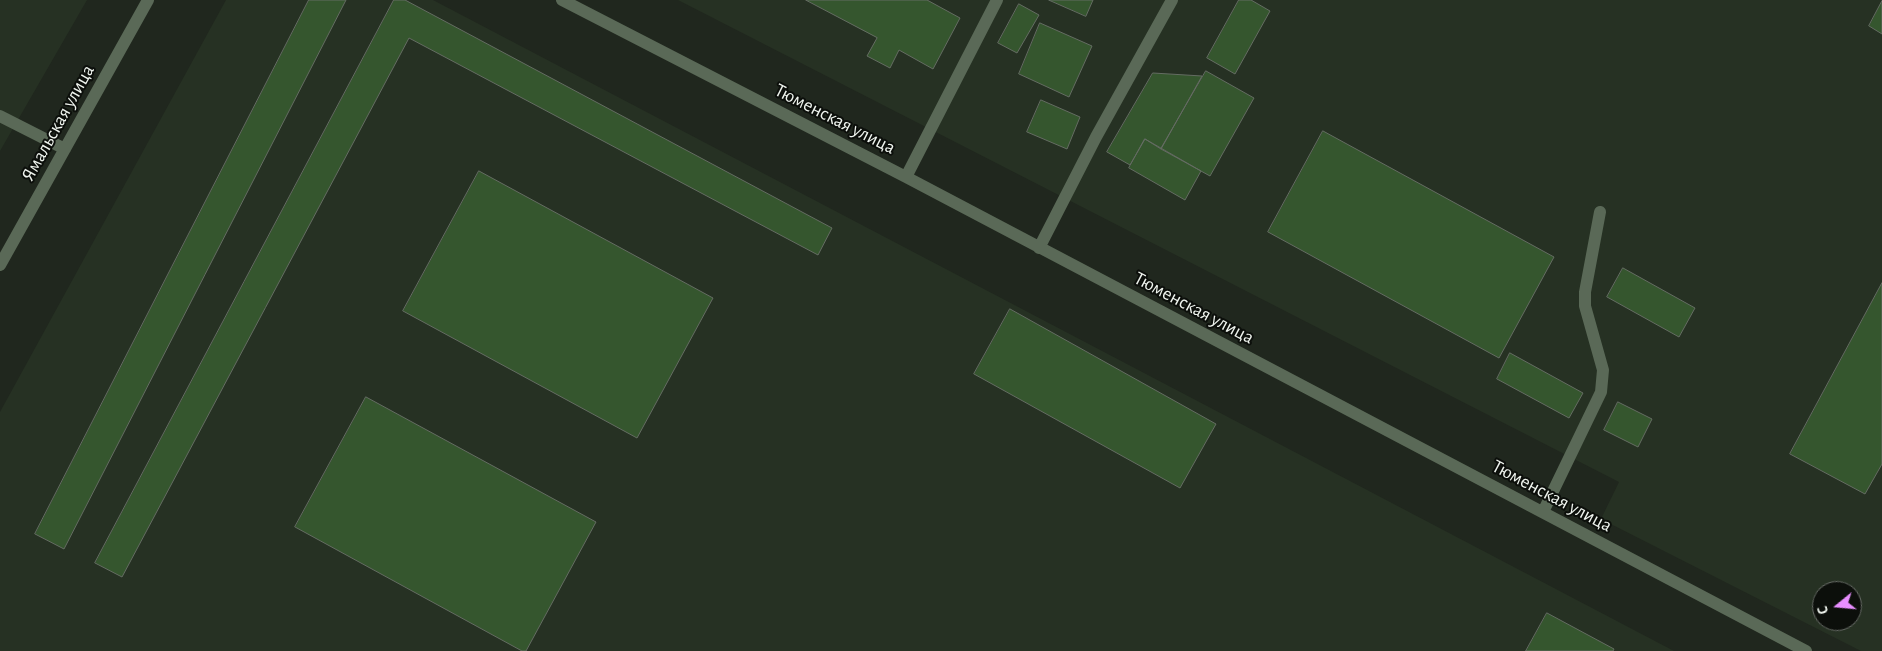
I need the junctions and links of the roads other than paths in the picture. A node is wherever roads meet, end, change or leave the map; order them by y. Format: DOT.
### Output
graph roads {
  1 [pos="148,0"];
  2 [pos="562,0"];
  3 [pos="997,0"];
  4 [pos="1172,0"];
  5 [pos="0,116"];
  6 [pos="65,149"];
  7 [pos="906,177"];
  8 [pos="1600,212"];
  9 [pos="1039,248"];
  10 [pos="0,265"];
  11 [pos="1543,512"];
  12 [pos="1806,651"];
  1 -- 6 [label="street, Ямальская улица"];
  2 -- 7 [label="street, Тюменская улица"];
  3 -- 7 [label="street"];
  4 -- 9 [label="street"];
  5 -- 6 [label="street"];
  6 -- 10 [label="street, Ямальская улица"];
  7 -- 9 [label="street, Тюменская улица"];
  8 -- 11 [label="street"];
  9 -- 11 [label="street, Тюменская улица"];
  11 -- 12 [label="street, Тюменская улица"];
}
